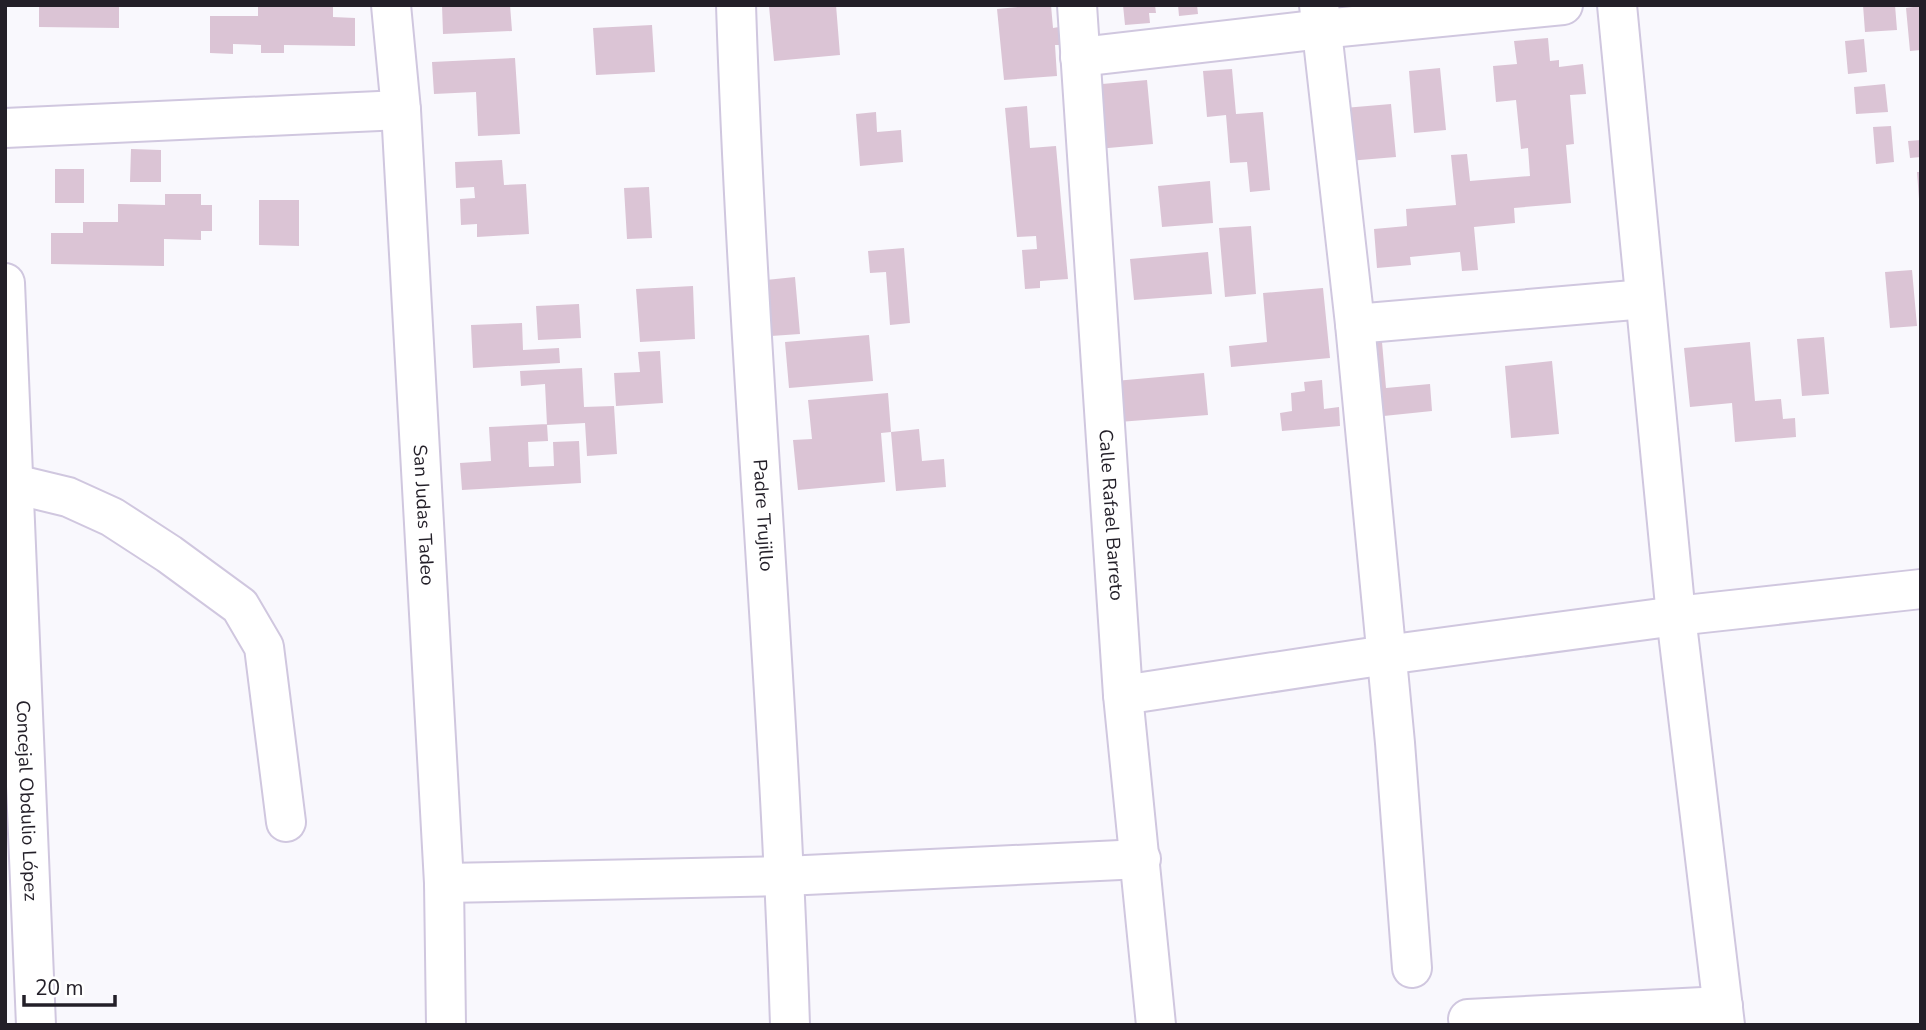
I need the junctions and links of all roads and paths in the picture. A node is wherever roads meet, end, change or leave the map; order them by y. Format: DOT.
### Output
graph roads {
  1 [pos="391,5"];
  2 [pos="736,5"];
  3 [pos="1077,5"];
  4 [pos="1563,5"];
  5 [pos="1617,5"];
  6 [pos="1320,17"];
  7 [pos="1080,57"];
  8 [pos="401,110"];
  9 [pos="5,128"];
  10 [pos="5,283"];
  11 [pos="1646,299"];
  12 [pos="1355,324"];
  13 [pos="14,484"];
  14 [pos="1921,589"];
  15 [pos="1676,616"];
  16 [pos="1386,655"];
  17 [pos="1123,695"];
  18 [pos="286,822"];
  19 [pos="1141,859"];
  20 [pos="785,876"];
  21 [pos="444,883"];
  22 [pos="18,911"];
  23 [pos="1412,968"];
  24 [pos="1723,1016"];
  25 [pos="1468,1019"];
  26 [pos="36,1025"];
  27 [pos="446,1025"];
  28 [pos="790,1025"];
  29 [pos="1156,1025"];
  1 -- 8 [label="street, San Judas Tadeo"];
  2 -- 20 [label="street, Padre Trujillo"];
  3 -- 7 [label="street, Calle Rafael Barreto"];
  4 -- 6 [label="street"];
  5 -- 11 [label="street"];
  6 -- 7 [label="street"];
  6 -- 12 [label="street"];
  7 -- 17 [label="street, Calle Rafael Barreto"];
  8 -- 9 [label="street"];
  8 -- 21 [label="street, San Judas Tadeo"];
  10 -- 13 [label="street, Concejal Obdulio López"];
  11 -- 12 [label="street"];
  11 -- 15 [label="street"];
  12 -- 16 [label="street"];
  13 -- 18 [label="street"];
  13 -- 22 [label="street, Concejal Obdulio López"];
  14 -- 15 [label="street"];
  15 -- 16 [label="street"];
  15 -- 24 [label="street"];
  16 -- 17 [label="street"];
  16 -- 23 [label="street"];
  17 -- 19 [label="street, Calle Rafael Barreto"];
  19 -- 20 [label="street"];
  19 -- 29 [label="street, Calle Rafael Barreto"];
  20 -- 21 [label="street"];
  20 -- 28 [label="street, Padre Trujillo"];
  21 -- 27 [label="street, San Judas Tadeo"];
  22 -- 26 [label="street, Concejal Obdulio López"];
  24 -- 25 [label="street"];
}
